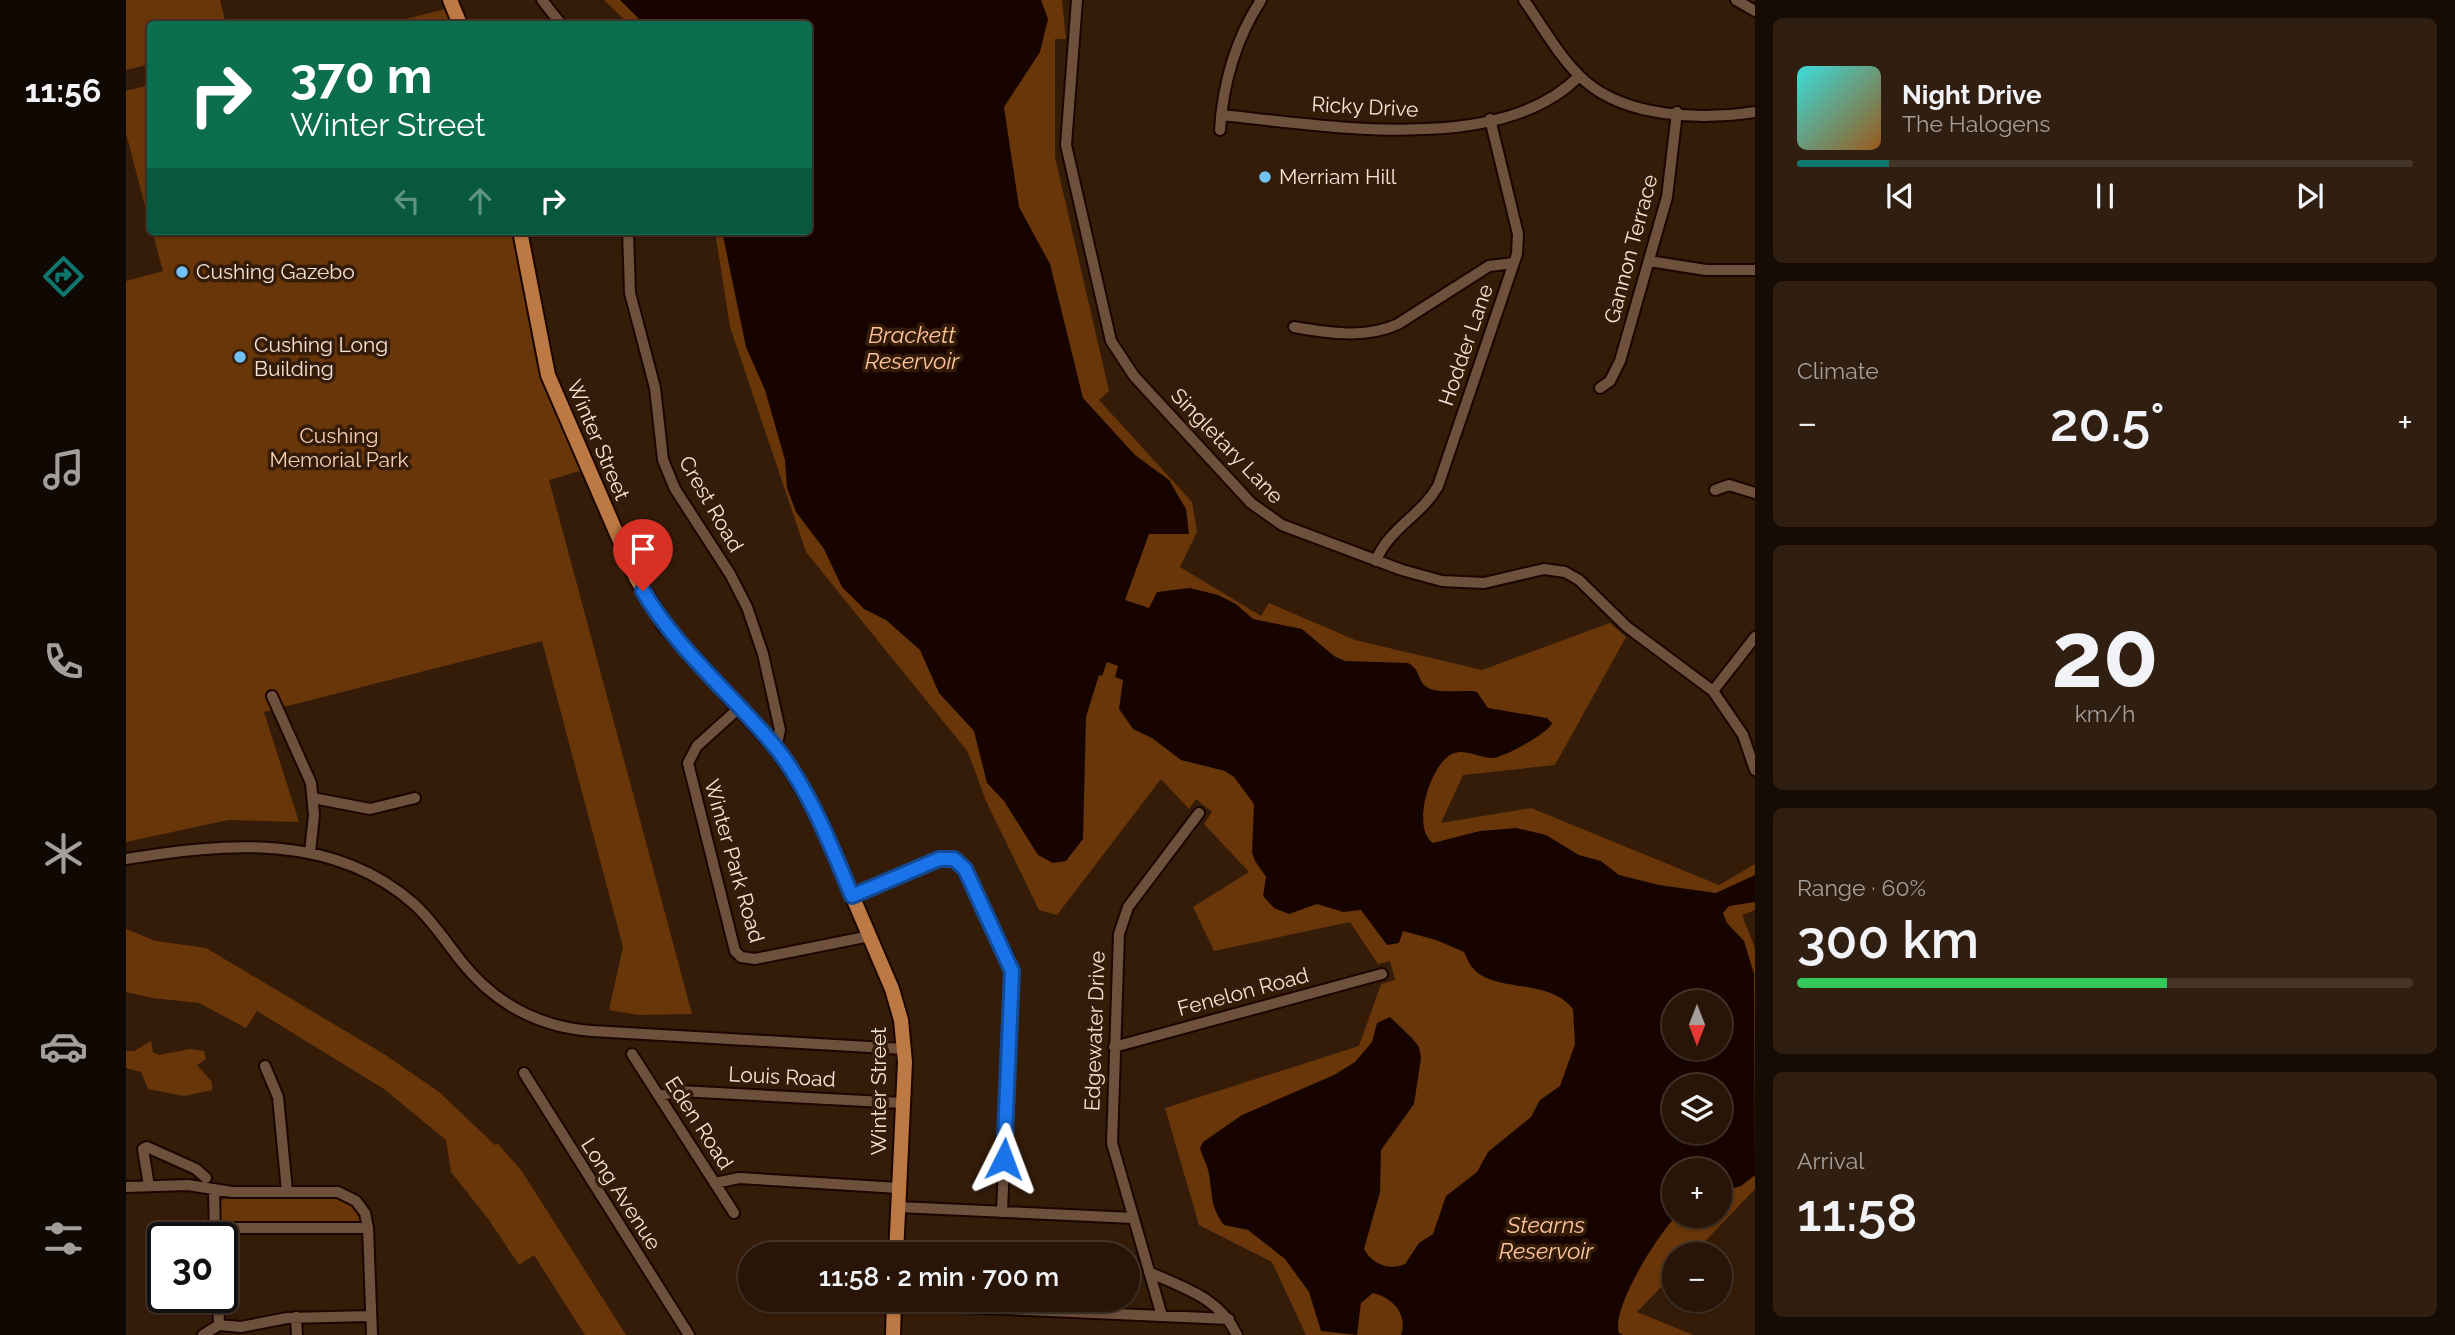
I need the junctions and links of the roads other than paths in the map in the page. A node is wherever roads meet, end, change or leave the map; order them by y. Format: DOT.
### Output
graph roads {
  1 [pos="542,0"];
  2 [pos="1077,0"];
  3 [pos="1261,0"];
  4 [pos="1524,0"];
  5 [pos="1736,0"];
  6 [pos="453,1"];
  7 [pos="1755,11"];
  8 [pos="459,21"];
  9 [pos="559,21"];
  10 [pos="1579,76"];
  11 [pos="1677,112"];
  12 [pos="1755,112"];
  13 [pos="1221,115"];
  14 [pos="1490,119"];
  15 [pos="1220,130"];
  16 [pos="521,235"];
  17 [pos="628,235"];
  18 [pos="1649,261"];
  19 [pos="1514,263"];
  20 [pos="1755,270"];
  21 [pos="1294,327"];
  22 [pos="1600,388"];
  23 [pos="1715,490"];
  24 [pos="1755,493"];
  25 [pos="1376,561"];
  26 [pos="1755,637"];
  27 [pos="1713,691"];
  28 [pos="272,696"];
  29 [pos="739,708"];
  30 [pos="776,748"];
  31 [pos="1755,770"];
  32 [pos="313,797"];
  33 [pos="415,798"];
  34 [pos="1199,813"];
  35 [pos="126,845"];
  36 [pos="310,852"];
  37 [pos="128,859"];
  38 [pos="852,896"];
  39 [pos="870,936"];
  40 [pos="1382,974"];
  41 [pos="1114,1047"];
  42 [pos="904,1049"];
  43 [pos="632,1054"];
  44 [pos="265,1066"];
  45 [pos="524,1073"];
  46 [pos="659,1096"];
  47 [pos="903,1103"];
  48 [pos="209,1166"];
  49 [pos="715,1183"];
  50 [pos="208,1185"];
  51 [pos="149,1186"];
  52 [pos="126,1187"];
  53 [pos="899,1188"];
  54 [pos="287,1191"];
  55 [pos="898,1207"];
  56 [pos="1002,1212"];
  57 [pos="734,1213"];
  58 [pos="1133,1218"];
  59 [pos="213,1222"];
  60 [pos="369,1228"];
  61 [pos="238,1232"];
  62 [pos="897,1242"];
  63 [pos="1149,1272"];
  64 [pos="894,1312"];
  65 [pos="1085,1312"];
  66 [pos="219,1313"];
  67 [pos="371,1316"];
  68 [pos="1161,1316"];
  69 [pos="296,1317"];
  70 [pos="1229,1319"];
  71 [pos="219,1325"];
  72 [pos="203,1335"];
  73 [pos="297,1335"];
  74 [pos="372,1335"];
  75 [pos="689,1335"];
  76 [pos="893,1335"];
  77 [pos="1237,1335"];
  1 -- 9 [label="street"];
  2 -- 25 [label="street, Singletary Lane"];
  3 -- 13 [label="street"];
  4 -- 10 [label="street"];
  5 -- 7 [label="street"];
  6 -- 8 [label="main road"];
  10 -- 11 [label="street"];
  10 -- 14 [label="street, Ricky Drive"];
  11 -- 12 [label="street"];
  11 -- 18 [label="street, Gannon Terrace"];
  13 -- 14 [label="street, Ricky Drive"];
  13 -- 15 [label="street"];
  14 -- 19 [label="street, Hodder Lane"];
  16 -- 29 [label="main road, Winter Street"];
  17 -- 30 [label="street, Crest Road"];
  18 -- 20 [label="street"];
  18 -- 22 [label="street, Gannon Terrace"];
  19 -- 21 [label="street"];
  19 -- 25 [label="street, Hodder Lane"];
  23 -- 24 [label="street"];
  25 -- 27 [label="street, Singletary Lane"];
  26 -- 27 [label="street"];
  27 -- 31 [label="street, Singletary Lane"];
  28 -- 32 [label="street"];
  29 -- 30 [label="main road, Winter Street"];
  29 -- 39 [label="street, Winter Park Road"];
  30 -- 38 [label="main road, Winter Street"];
  32 -- 33 [label="street"];
  32 -- 36 [label="street"];
  34 -- 41 [label="street, Edgewater Drive"];
  35 -- 37 [label="street"];
  36 -- 37 [label="street"];
  36 -- 42 [label="street"];
  38 -- 39 [label="main road, Winter Street"];
  38 -- 56 [label="street"];
  39 -- 42 [label="main road, Winter Street"];
  40 -- 41 [label="street, Fenelon Road"];
  41 -- 58 [label="street, Edgewater Drive"];
  42 -- 47 [label="main road, Winter Street"];
  43 -- 46 [label="street, Eden Road"];
  44 -- 54 [label="street"];
  45 -- 75 [label="street, Long Avenue"];
  46 -- 47 [label="street, Louis Road"];
  46 -- 49 [label="street, Eden Road"];
  47 -- 53 [label="main road, Winter Street"];
  48 -- 50 [label="street"];
  49 -- 53 [label="street"];
  49 -- 57 [label="street, Eden Road"];
  50 -- 51 [label="street"];
  50 -- 51 [label="street"];
  50 -- 54 [label="street"];
  50 -- 59 [label="street"];
  51 -- 52 [label="street"];
  53 -- 55 [label="main road, Winter Street"];
  54 -- 60 [label="street"];
  55 -- 56 [label="street"];
  55 -- 62 [label="main road, Winter Street"];
  56 -- 58 [label="street"];
  58 -- 63 [label="street, Edgewater Drive"];
  60 -- 61 [label="street"];
  60 -- 67 [label="street"];
  63 -- 68 [label="street, Edgewater Drive"];
  63 -- 70 [label="street"];
  64 -- 76 [label="main road"];
  65 -- 68 [label="street"];
  66 -- 71 [label="street"];
  67 -- 69 [label="street"];
  67 -- 74 [label="street"];
  68 -- 70 [label="street"];
  69 -- 71 [label="street"];
  69 -- 73 [label="street"];
  70 -- 77 [label="street"];
  71 -- 72 [label="street"];
}
